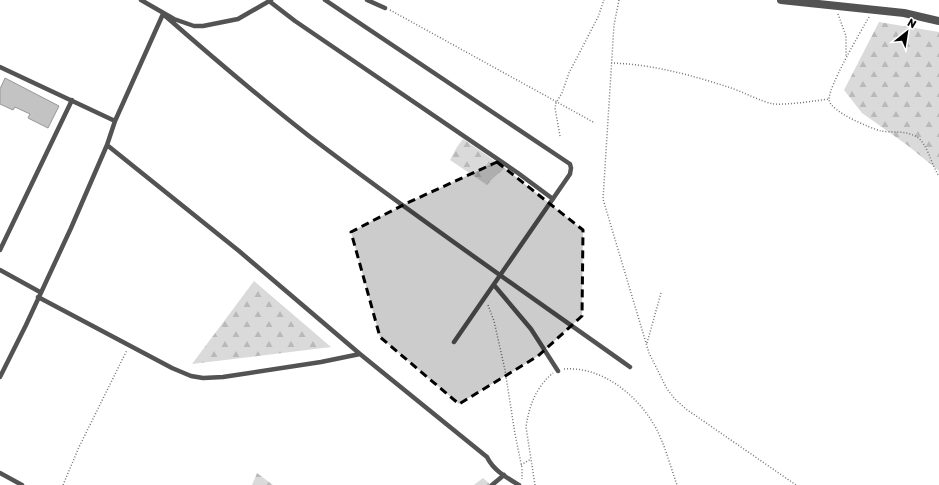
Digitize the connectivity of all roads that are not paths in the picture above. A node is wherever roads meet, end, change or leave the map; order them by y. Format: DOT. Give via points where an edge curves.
graph roads {
  1 [pos="141,0"];
  2 [pos="325,0"];
  3 [pos="367,0"];
  4 [pos="781,0"];
  5 [pos="270,1"];
  6 [pos="385,8"];
  7 [pos="163,14"];
  8 [pos="939,21"];
  9 [pos="0,67"];
  10 [pos="72,100"];
  11 [pos="115,121"];
  12 [pos="108,145"];
  13 [pos="553,198"];
  14 [pos="0,250"];
  15 [pos="0,270"];
  16 [pos="501,275"];
  17 [pos="494,285"];
  18 [pos="39,294"];
  19 [pos="454,342"];
  20 [pos="360,354"];
  21 [pos="630,367"];
  22 [pos="558,371"];
  23 [pos="0,376"];
  24 [pos="0,473"];
  25 [pos="504,475"];
  26 [pos="521,483"];
  27 [pos="22,485"];
  28 [pos="492,485"];
  1 -- 7 [label="lane"];
  2 -- 13 [label="lane" via="570,164 570,174"];
  3 -- 6 [label="lane"];
  4 -- 8 [label="street" via="904,13"];
  5 -- 7 [label="lane" via="238,19 210,25 194,26"];
  5 -- 13 [label="lane" via="333,48"];
  7 -- 11 [label="lane"];
  7 -- 16 [label="lane" via="309,136"];
  9 -- 10 [label="lane"];
  10 -- 11 [label="lane"];
  10 -- 14 [label="lane"];
  11 -- 12 [label="lane"];
  12 -- 18 [label="lane"];
  12 -- 20 [label="lane" via="251,261"];
  13 -- 16 [label="lane"];
  15 -- 18 [label="lane"];
  16 -- 17 [label="lane"];
  16 -- 21 [label="lane"];
  17 -- 19 [label="lane"];
  17 -- 22 [label="lane" via="531,328"];
  18 -- 20 [label="lane" via="183,373 203,378 223,377"];
  18 -- 23 [label="lane"];
  20 -- 25 [label="lane" via="487,457"];
  24 -- 27 [label="lane"];
  25 -- 26 [label="lane"];
  25 -- 28 [label="lane"];
}
